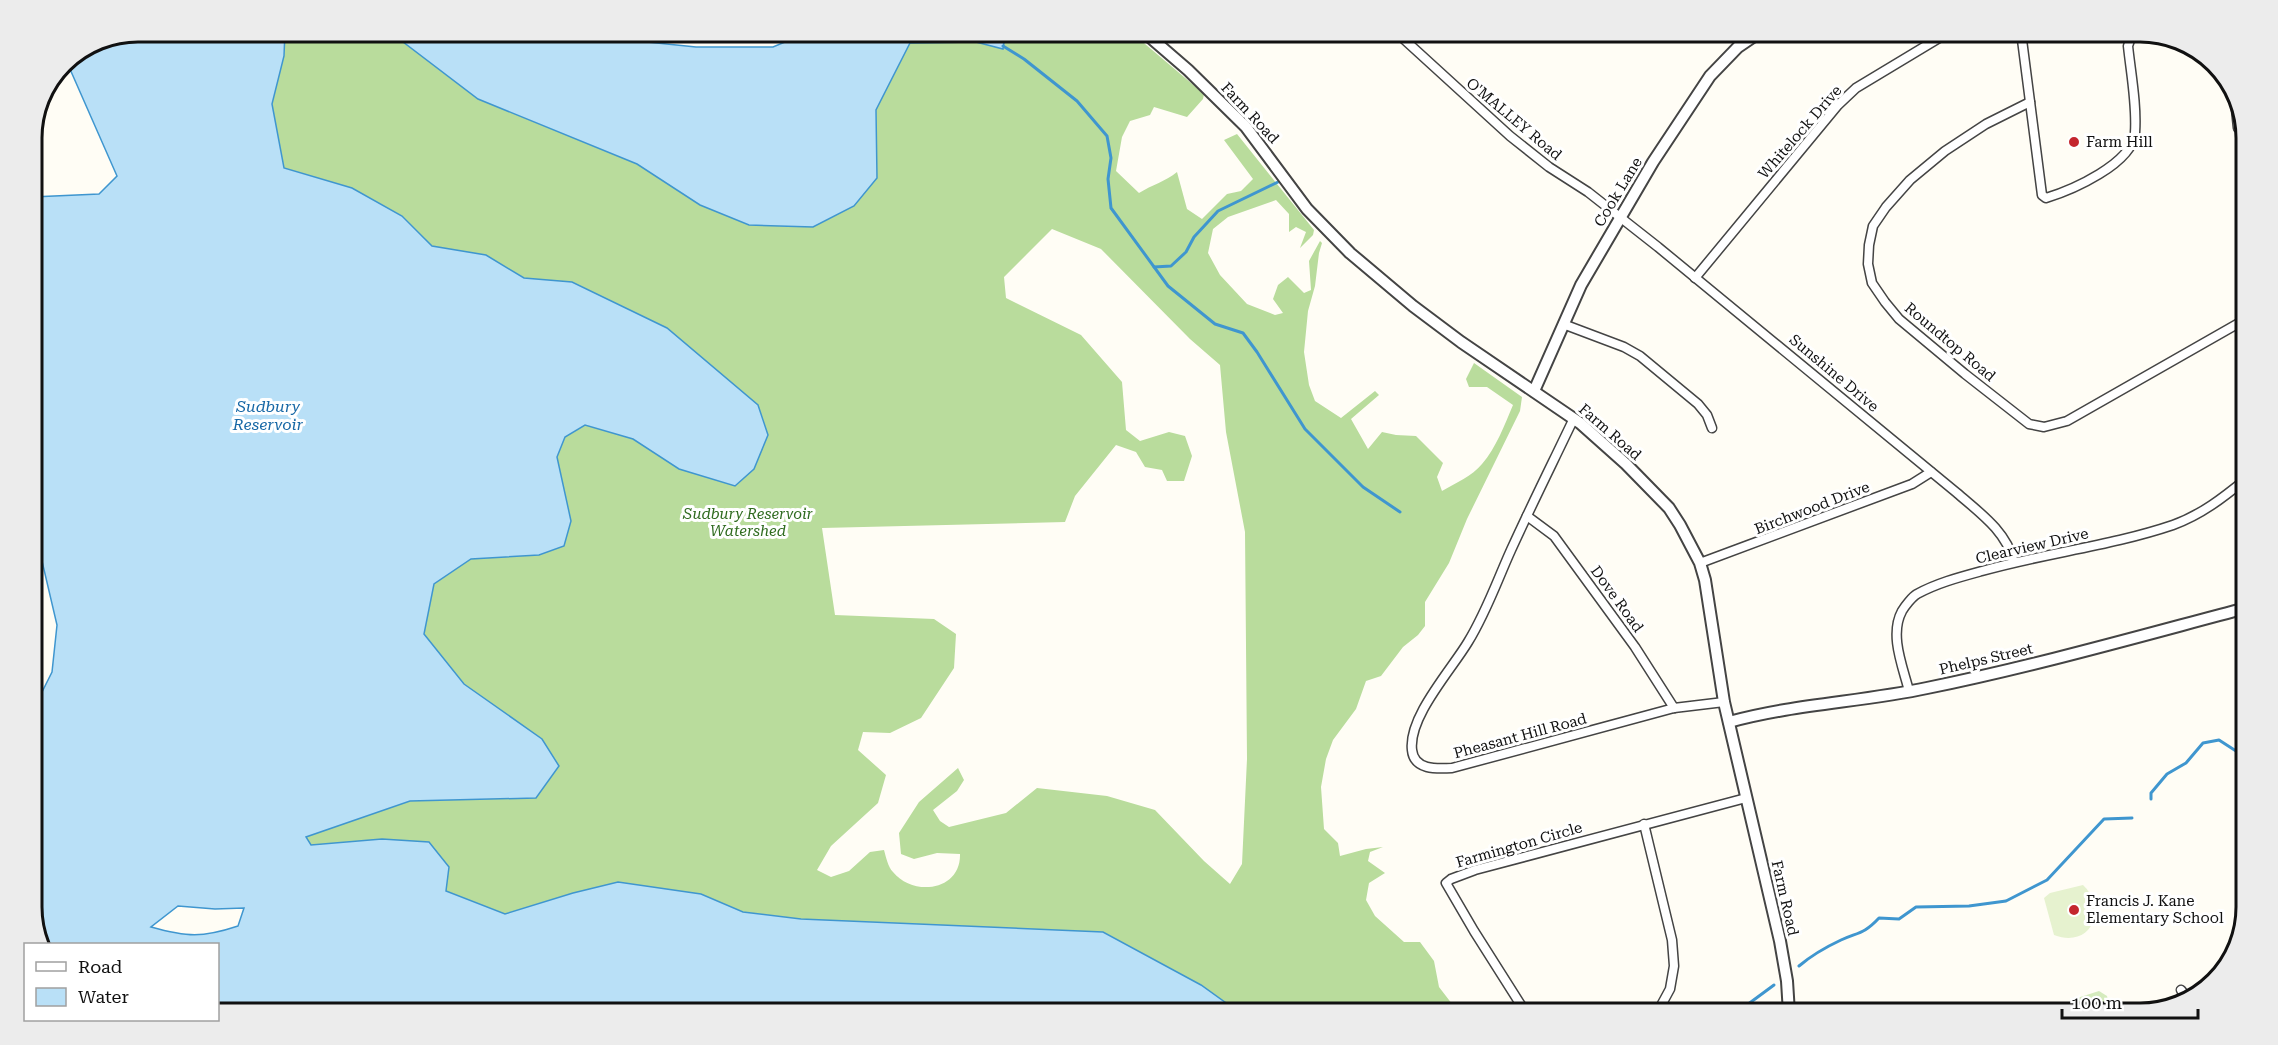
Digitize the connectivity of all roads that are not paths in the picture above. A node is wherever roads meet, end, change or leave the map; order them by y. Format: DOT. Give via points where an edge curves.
graph roads {
  1 [pos="1156,42"];
  2 [pos="1407,42"];
  3 [pos="1745,42"];
  4 [pos="1932,42"];
  5 [pos="2022,42"];
  6 [pos="2129,42"];
  7 [pos="2030,102"];
  8 [pos="1621,218"];
  9 [pos="1695,278"];
  10 [pos="1563,324"];
  11 [pos="2236,325"];
  12 [pos="1534,391"];
  13 [pos="1574,418"];
  14 [pos="1712,428"];
  15 [pos="1931,472"];
  16 [pos="2236,486"];
  17 [pos="1527,516"];
  18 [pos="2014,562"];
  19 [pos="1700,563"];
  20 [pos="2236,611"];
  21 [pos="1909,691"];
  22 [pos="1724,702"];
  23 [pos="1674,708"];
  24 [pos="1729,722"];
  25 [pos="1746,798"];
  26 [pos="1644,824"];
  27 [pos="2181,990"];
  28 [pos="2183,993"];
  29 [pos="1519,1003"];
  30 [pos="1663,1003"];
  31 [pos="1788,1003"];
  1 -- 12 [label="street, Farm Road" via="1246,127 1307,209 1350,253 1413,306"];
  2 -- 8 [label="street, O'MALLEY Road" via="1510,136"];
  3 -- 8 [label="street, Cook Lane" via="1710,76"];
  4 -- 9 [label="street, Whitelock Drive" via="1856,88 1838,105"];
  5 -- 7 [label="street"];
  6 -- 7 [label="street" via="2135,135 2130,149 2113,165 2067,192 2046,198 2042,195"];
  7 -- 11 [label="street, Roundtop Road" via="1945,151 1910,180 1873,226 1868,264 1872,283 1899,319 2029,424 2044,427 2067,421"];
  8 -- 9 [label="street, Sunshine Drive"];
  8 -- 10 [label="street, Cook Lane" via="1590,267"];
  9 -- 15 [label="street, Sunshine Drive"];
  10 -- 12 [label="street, Cook Lane"];
  10 -- 14 [label="street" via="1640,356 1698,404"];
  12 -- 13 [label="street, Farm Road"];
  13 -- 17 [label="street, Pheasant Hill Road"];
  13 -- 19 [label="street, Farm Road" via="1669,508"];
  15 -- 18 [label="street, Sunshine Drive" via="2000,531"];
  15 -- 19 [label="street, Birchwood Drive" via="1912,484"];
  16 -- 18 [label="street, Clearview Drive" via="2197,514 2174,524"];
  17 -- 23 [label="street, Dove Road" via="1554,536"];
  17 -- 23 [label="street, Pheasant Hill Road" via="1468,642 1418,719 1412,752 1420,765 1452,768"];
  18 -- 21 [label="street, Clearview Drive" via="1937,585 1914,596 1902,611 1896,629"];
  19 -- 22 [label="street, Farm Road"];
  20 -- 21 [label="street, Phelps Street" via="2064,656"];
  21 -- 24 [label="street, Phelps Street"];
  22 -- 23 [label="street, Pheasant Hill Road"];
  22 -- 24 [label="street, Farm Road"];
  24 -- 25 [label="street, Farm Road"];
  25 -- 26 [label="street, Farmington Circle"];
  25 -- 31 [label="street, Farm Road" via="1780,941"];
  26 -- 29 [label="street, Farmington Circle" via="1475,870 1446,883"];
  26 -- 30 [label="street" via="1670,931 1674,966"];
  27 -- 28 [label="street"];
}
